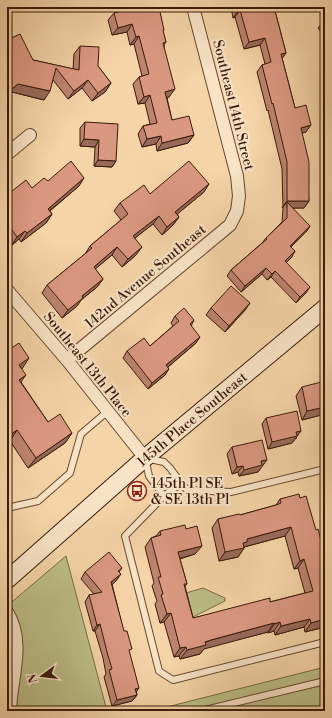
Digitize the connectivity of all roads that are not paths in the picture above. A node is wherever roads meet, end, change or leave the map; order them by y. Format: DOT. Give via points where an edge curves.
graph roads {
  1 [pos="193,7"];
  2 [pos="30,135"];
  3 [pos="7,154"];
  4 [pos="237,211"];
  5 [pos="7,290"];
  6 [pos="325,308"];
  7 [pos="67,360"];
  8 [pos="108,412"];
  9 [pos="145,458"];
  10 [pos="325,469"];
  11 [pos="181,483"];
  12 [pos="164,496"];
  13 [pos="7,508"];
  14 [pos="7,580"];
  15 [pos="7,612"];
  16 [pos="325,642"];
  17 [pos="325,681"];
  18 [pos="10,711"];
  19 [pos="201,711"];
  1 -- 4 [label="street, Southeast 14th Street" via="237,176"];
  2 -- 3 [label="street"];
  4 -- 7 [label="street, 142nd Avenue Southeast" via="230,225"];
  5 -- 7 [label="street, Southeast 13th Place"];
  6 -- 9 [label="street, 145th Place Southeast"];
  7 -- 8 [label="street, Southeast 13th Place"];
  8 -- 9 [label="street, Southeast 13th Place"];
  8 -- 13 [label="lane" via="82,434 70,473 38,501"];
  9 -- 11 [label="lane" via="164,462"];
  9 -- 12 [label="lane" via="150,476"];
  9 -- 14 [label="street, 145th Place Southeast"];
  10 -- 11 [label="lane" via="231,492 187,490"];
  11 -- 12 [label="lane"];
  12 -- 16 [label="lane" via="125,536 159,671 173,680"];
  15 -- 18 [label="street" via="17,640"];
  17 -- 19 [label="lane"];
}
